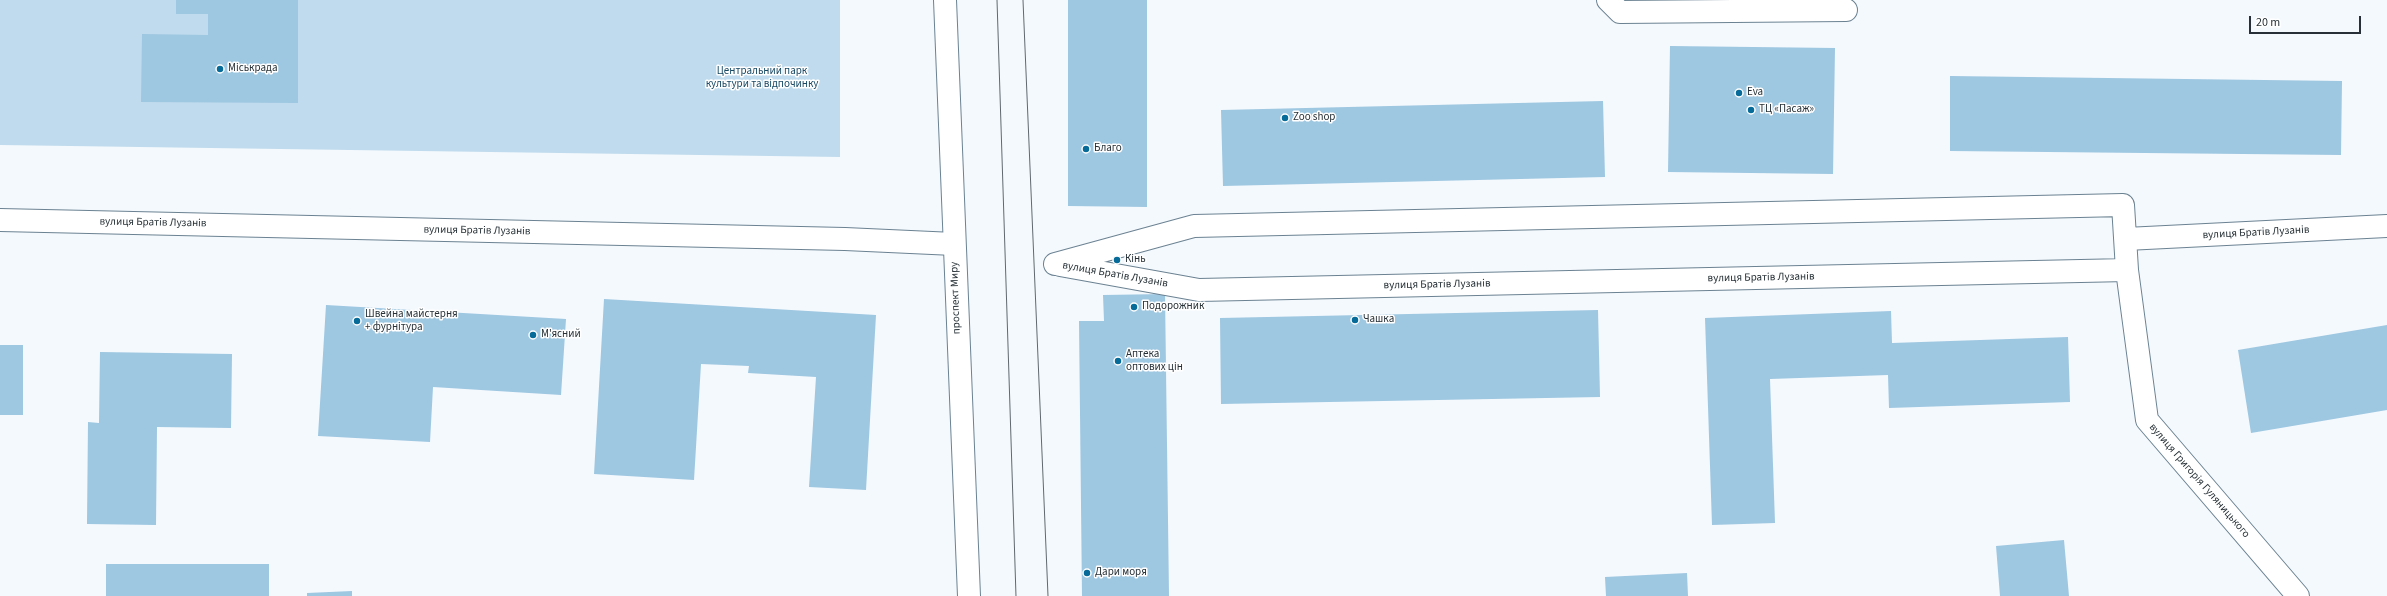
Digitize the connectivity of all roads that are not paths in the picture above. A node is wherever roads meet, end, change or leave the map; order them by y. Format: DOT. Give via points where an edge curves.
graph roads {
  1 [pos="945,0"];
  2 [pos="1608,0"];
  3 [pos="1846,10"];
  4 [pos="2123,205"];
  5 [pos="0,220"];
  6 [pos="2387,226"];
  7 [pos="2126,239"];
  8 [pos="954,244"];
  9 [pos="2127,270"];
  10 [pos="969,596"];
  11 [pos="2298,596"];
  1 -- 8 [label="street, проспект Миру"];
  2 -- 3 [label="street" via="1620,12"];
  4 -- 7 [label="street, вулиця Григорія Гуляницького"];
  4 -- 9 [label="street, вулиця Братів Лузанів" via="1194,226 1055,264 1199,290"];
  5 -- 8 [label="street, вулиця Братів Лузанів" via="845,239"];
  6 -- 7 [label="street, вулиця Братів Лузанів"];
  7 -- 9 [label="street, вулиця Григорія Гуляницького"];
  8 -- 10 [label="street, проспект Миру"];
  9 -- 11 [label="street, вулиця Григорія Гуляницького" via="2147,420"];
}
